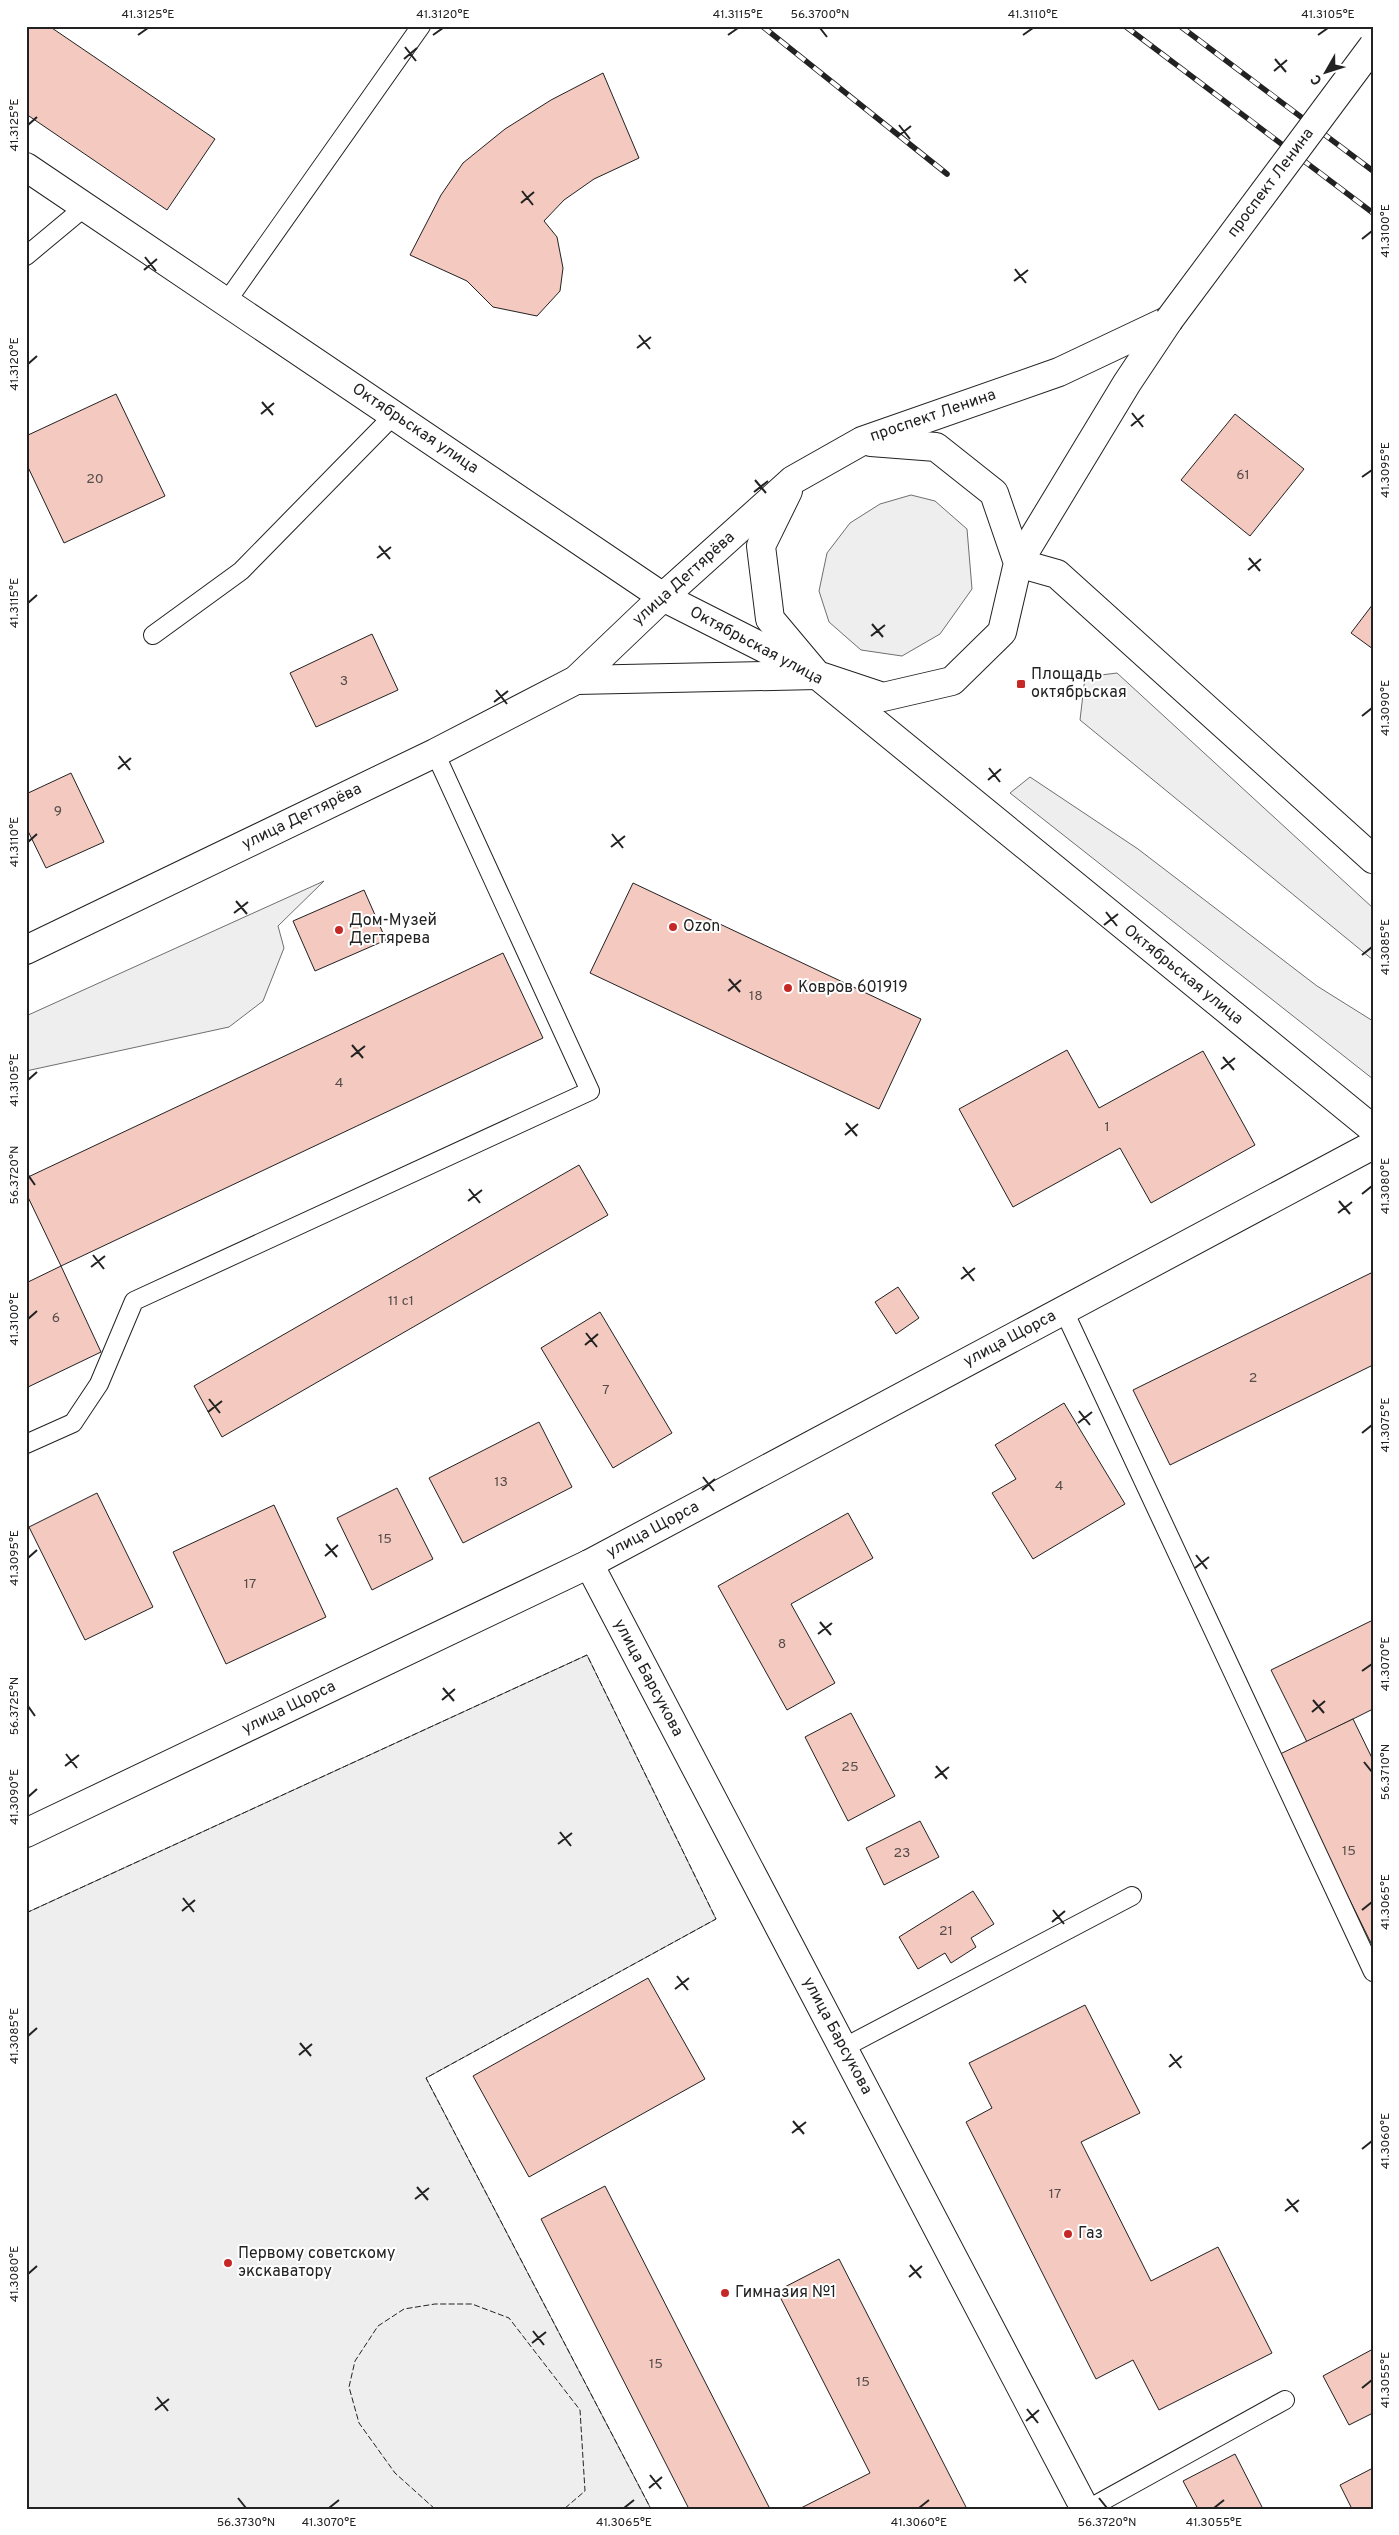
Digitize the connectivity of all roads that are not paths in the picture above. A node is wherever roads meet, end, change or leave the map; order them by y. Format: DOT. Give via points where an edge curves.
graph roads {
  1 [pos="421,26"];
  2 [pos="1373,46"];
  3 [pos="26,167"];
  4 [pos="86,206"];
  5 [pos="26,256"];
  6 [pos="227,302"];
  7 [pos="1169,320"];
  8 [pos="394,414"];
  9 [pos="862,441"];
  10 [pos="793,480"];
  11 [pos="1018,563"];
  12 [pos="662,597"];
  13 [pos="154,635"];
  14 [pos="817,675"];
  15 [pos="576,680"];
  16 [pos="435,753"];
  17 [pos="1373,859"];
  18 [pos="26,950"];
  19 [pos="1373,1129"];
  20 [pos="1373,1145"];
  21 [pos="1064,1311"];
  22 [pos="26,1444"];
  23 [pos="589,1564"];
  24 [pos="26,1834"];
  25 [pos="1132,1896"];
  26 [pos="1373,1972"];
  27 [pos="843,2048"];
  28 [pos="1285,2400"];
  29 [pos="1087,2509"];
  1 -- 6 [label="lane"];
  2 -- 7 [label="street, проспект Ленина, bridge"];
  3 -- 4 [label="street, Октябрьская улица"];
  4 -- 5 [label="lane"];
  4 -- 6 [label="street, Октябрьская улица"];
  6 -- 8 [label="street, Октябрьская улица"];
  7 -- 9 [label="street, проспект Ленина" via="1059,372"];
  7 -- 11 [label="street, проспект Ленина"];
  8 -- 12 [label="street, Октябрьская улица"];
  8 -- 13 [label="lane" via="241,571"];
  9 -- 10 [label="street, проспект Ленина"];
  9 -- 11 [label="street" via="936,447 994,493"];
  10 -- 12 [label="street, улица Дегтярёва"];
  10 -- 14 [label="street" via="761,546 770,619"];
  11 -- 14 [label="street" via="1002,632 952,681 883,697"];
  11 -- 17 [label="street" via="1057,574"];
  12 -- 14 [label="street, Октябрьская улица"];
  12 -- 15 [label="street, улица Дегтярёва"];
  14 -- 15 [label="street, улица Дегтярёва"];
  14 -- 19 [label="street, Октябрьская улица"];
  15 -- 16 [label="street, улица Дегтярёва"];
  16 -- 18 [label="street, улица Дегтярёва"];
  16 -- 22 [label="lane" via="590,1091 134,1300 99,1384 73,1422"];
  20 -- 21 [label="street, улица Щорса"];
  21 -- 23 [label="street, улица Щорса"];
  21 -- 26 [label="lane"];
  23 -- 24 [label="street, улица Щорса"];
  23 -- 27 [label="street, улица Барсукова"];
  25 -- 27 [label="lane"];
  27 -- 29 [label="street, улица Барсукова"];
  28 -- 29 [label="lane"];
}
